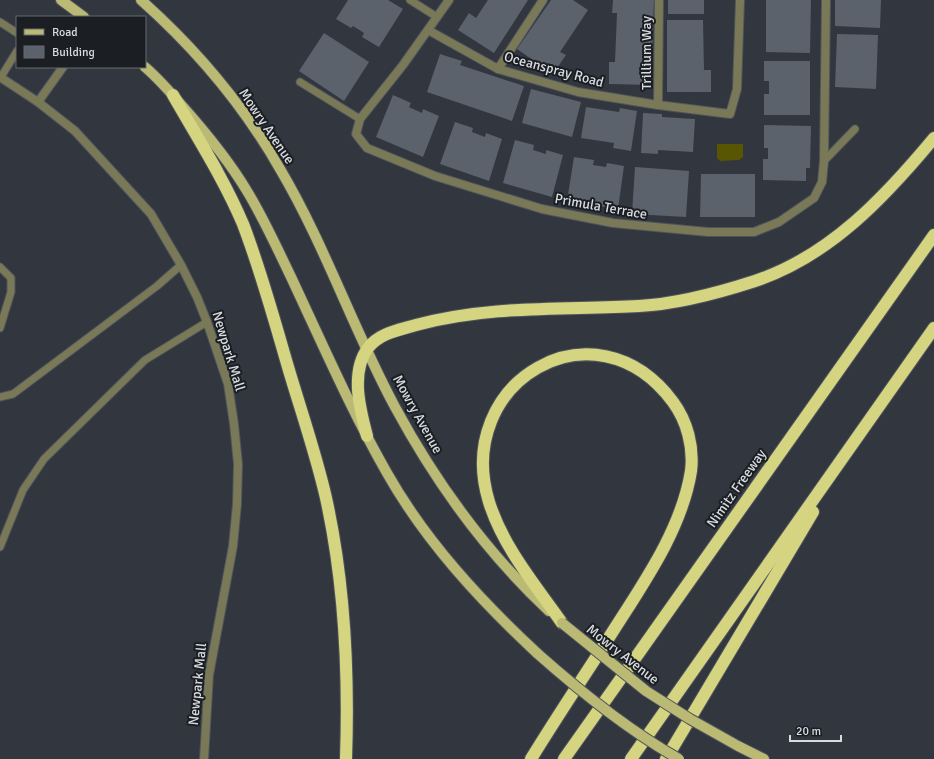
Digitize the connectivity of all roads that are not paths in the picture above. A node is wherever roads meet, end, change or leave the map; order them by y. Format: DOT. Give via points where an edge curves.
graph roads {
  1 [pos="61,0"];
  2 [pos="141,0"];
  3 [pos="410,0"];
  4 [pos="449,0"];
  5 [pos="543,0"];
  6 [pos="659,0"];
  7 [pos="740,0"];
  8 [pos="826,0"];
  9 [pos="83,16"];
  10 [pos="437,17"];
  11 [pos="0,22"];
  12 [pos="428,30"];
  13 [pos="16,33"];
  14 [pos="16,53"];
  15 [pos="146,67"];
  16 [pos="61,68"];
  17 [pos="498,69"];
  18 [pos="1,77"];
  19 [pos="300,82"];
  20 [pos="173,95"];
  21 [pos="38,102"];
  22 [pos="658,105"];
  23 [pos="360,119"];
  24 [pos="855,128"];
  25 [pos="934,138"];
  26 [pos="824,161"];
  27 [pos="934,235"];
  28 [pos="181,265"];
  29 [pos="0,267"];
  30 [pos="207,322"];
  31 [pos="0,328"];
  32 [pos="934,328"];
  33 [pos="368,349"];
  34 [pos="0,397"];
  35 [pos="860,432"];
  36 [pos="367,436"];
  37 [pos="0,547"];
  38 [pos="562,623"];
  39 [pos="204,759"];
  40 [pos="346,759"];
  41 [pos="531,759"];
  42 [pos="564,759"];
  43 [pos="631,759"];
  44 [pos="666,759"];
  45 [pos="679,759"];
  46 [pos="764,759"];
  1 -- 9 [label="main road"];
  2 -- 33 [label="main road, Mowry Avenue" via="178,35 258,133 301,207"];
  3 -- 10 [label="lane"];
  4 -- 10 [label="street"];
  5 -- 17 [label="street"];
  6 -- 22 [label="street, Trillium Way"];
  7 -- 22 [label="street, Oceanspray Road" via="737,89 730,114"];
  8 -- 26 [label="street, Primula Terrace"];
  10 -- 12 [label="street"];
  11 -- 13 [label="lane"];
  12 -- 17 [label="street, Oceanspray Road"];
  12 -- 23 [label="street"];
  14 -- 18 [label="lane"];
  15 -- 20 [label="main road"];
  16 -- 21 [label="street"];
  17 -- 22 [label="street, Oceanspray Road" via="578,92"];
  18 -- 21 [label="street, Newpark Mall"];
  19 -- 23 [label="lane"];
  20 -- 36 [label="main road" via="220,152 247,191"];
  20 -- 40 [label="highway" via="226,189 242,224 270,307 326,498 344,620"];
  21 -- 28 [label="street, Newpark Mall" via="75,131 136,196 151,214"];
  23 -- 26 [label="street, Primula Terrace" via="356,134 367,148 436,176 542,209 614,223 666,229 754,232 779,222 814,198 822,182"];
  24 -- 26 [label="lane"];
  25 -- 33 [label="highway" via="895,183 852,225 804,259 757,281 715,294 639,306 511,309 449,316 384,335"];
  27 -- 42 [label="highway, Nimitz Freeway"];
  28 -- 30 [label="street, Newpark Mall"];
  28 -- 34 [label="lane" via="157,286 13,394"];
  29 -- 31 [label="lane" via="11,278 11,292"];
  30 -- 37 [label="lane" via="145,360 44,459 23,490"];
  30 -- 39 [label="street, Newpark Mall" via="228,384 238,464 238,504 233,546 209,675"];
  32 -- 35 [label="highway"];
  33 -- 36 [label="highway" via="361,362 358,380 361,414"];
  33 -- 38 [label="main road, Mowry Avenue" via="395,406 446,489 500,560"];
  35 -- 43 [label="highway"];
  35 -- 44 [label="highway"];
  36 -- 45 [label="main road, bridge" via="388,474 470,586 538,654 581,691 625,725"];
  38 -- 41 [label="highway" via="510,548 489,503 482,459 485,437 493,414 505,394 538,368 574,355 613,357 648,375 677,407 691,447 688,488 669,535 635,596"];
  38 -- 46 [label="main road, Mowry Avenue, bridge" via="646,691 690,719"];
}
